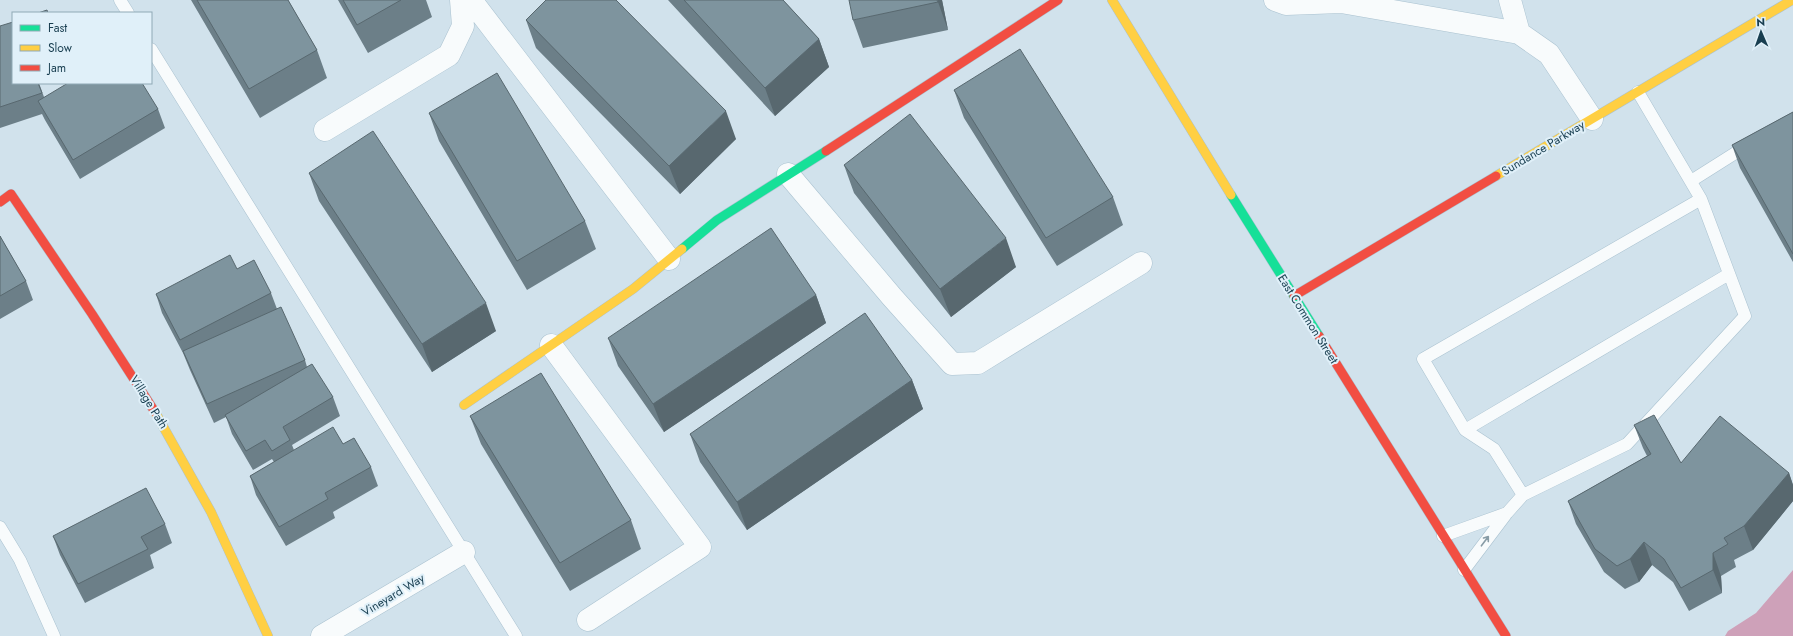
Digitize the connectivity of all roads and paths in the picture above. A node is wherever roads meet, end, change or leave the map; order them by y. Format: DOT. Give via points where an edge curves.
graph roads {
  1 [pos="120,0"];
  2 [pos="461,0"];
  3 [pos="471,0"];
  4 [pos="1058,0"];
  5 [pos="1112,0"];
  6 [pos="1275,0"];
  7 [pos="1510,0"];
  8 [pos="1792,0"];
  9 [pos="1361,3"];
  10 [pos="127,12"];
  11 [pos="1519,33"];
  12 [pos="152,51"];
  13 [pos="1638,92"];
  14 [pos="1592,119"];
  15 [pos="325,130"];
  16 [pos="1761,137"];
  17 [pos="788,174"];
  18 [pos="1691,181"];
  19 [pos="1701,199"];
  20 [pos="0,202"];
  21 [pos="668,259"];
  22 [pos="1141,263"];
  23 [pos="1729,274"];
  24 [pos="1294,296"];
  25 [pos="551,345"];
  26 [pos="464,405"];
  27 [pos="1465,430"];
  28 [pos="1523,495"];
  29 [pos="1507,513"];
  30 [pos="0,527"];
  31 [pos="1443,536"];
  32 [pos="464,552"];
  33 [pos="1464,570"];
  34 [pos="588,620"];
  35 [pos="54,636"];
  36 [pos="268,636"];
  37 [pos="322,636"];
  38 [pos="516,636"];
  39 [pos="1506,636"];
  1 -- 10 [label="lane"];
  2 -- 15 [label="street" via="463,26 449,55"];
  3 -- 21 [label="street"];
  4 -- 17 [label="street"];
  5 -- 24 [label="street, East Common Street"];
  6 -- 9 [label="street" via="1286,4"];
  7 -- 11 [label="street"];
  8 -- 13 [label="street, Sundance Parkway"];
  9 -- 11 [label="street"];
  11 -- 14 [label="street" via="1549,54"];
  12 -- 32 [label="lane"];
  13 -- 14 [label="street, Sundance Parkway"];
  13 -- 18 [label="lane"];
  14 -- 24 [label="street, Sundance Parkway"];
  16 -- 18 [label="lane"];
  17 -- 21 [label="street" via="717,220"];
  17 -- 22 [label="street" via="952,364 978,363"];
  18 -- 19 [label="lane"];
  19 -- 23 [label="lane"];
  19 -- 27 [label="lane" via="1423,359"];
  20 -- 36 [label="street, Village Path" via="11,194 158,416 211,512"];
  21 -- 25 [label="street" via="633,289"];
  23 -- 27 [label="lane"];
  23 -- 28 [label="lane" via="1745,316 1627,444"];
  24 -- 31 [label="street, East Common Street"];
  25 -- 26 [label="street"];
  25 -- 34 [label="street" via="700,547"];
  27 -- 28 [label="lane" via="1494,449"];
  28 -- 29 [label="lane"];
  29 -- 31 [label="lane"];
  33 -- 29 [label="lane, one-way"];
  30 -- 35 [label="lane" via="20,560"];
  31 -- 33 [label="street, East Common Street"];
  32 -- 37 [label="street, Vineyard Way"];
  32 -- 38 [label="lane"];
  33 -- 39 [label="street, East Common Street"];
}
